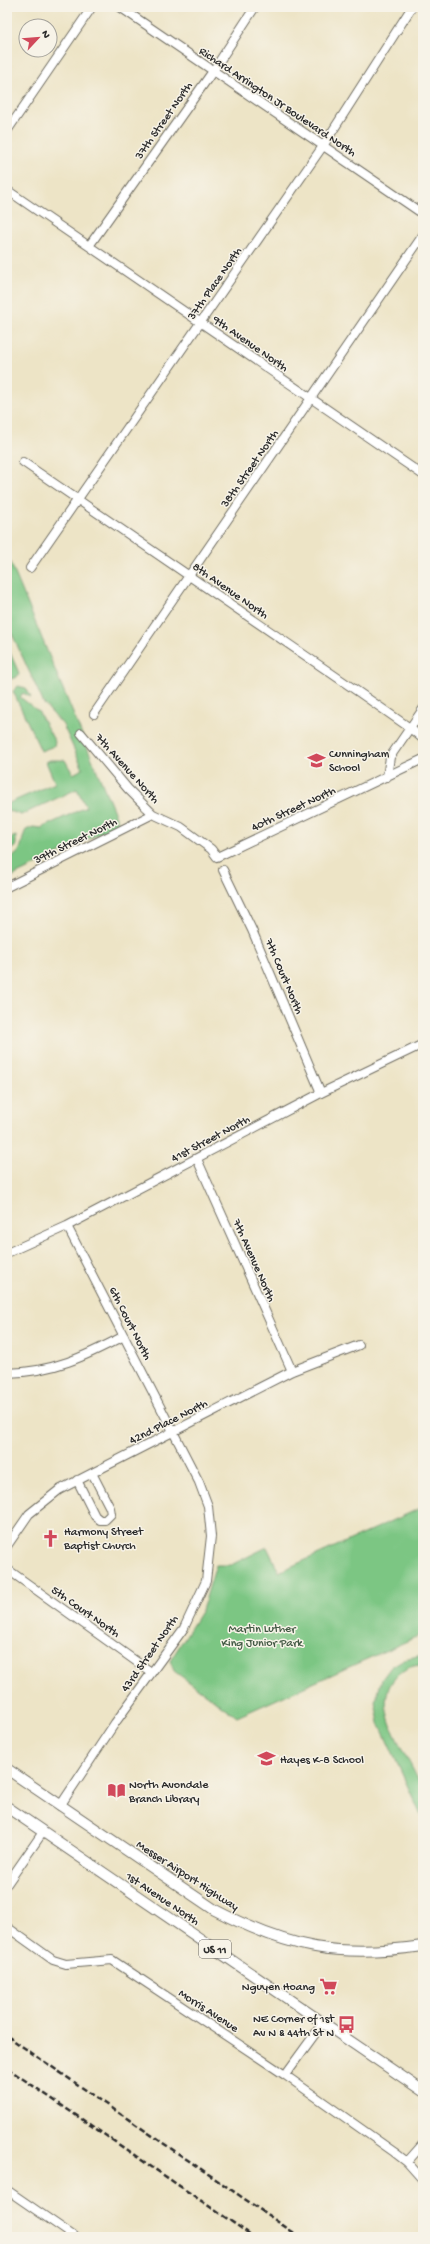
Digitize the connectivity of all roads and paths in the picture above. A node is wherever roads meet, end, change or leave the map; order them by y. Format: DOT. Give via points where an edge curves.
graph roads {
  1 [pos="92,7"];
  2 [pos="120,7"];
  3 [pos="255,7"];
  4 [pos="412,7"];
  5 [pos="213,71"];
  6 [pos="7,131"];
  7 [pos="323,146"];
  8 [pos="7,190"];
  9 [pos="423,214"];
  10 [pos="423,234"];
  11 [pos="90,246"];
  12 [pos="200,323"];
  13 [pos="311,399"];
  14 [pos="23,462"];
  15 [pos="423,475"];
  16 [pos="78,500"];
  17 [pos="30,568"];
  18 [pos="190,576"];
  19 [pos="423,709"];
  20 [pos="94,714"];
  21 [pos="410,728"];
  22 [pos="80,733"];
  23 [pos="423,739"];
  24 [pos="423,759"];
  25 [pos="387,777"];
  26 [pos="153,814"];
  27 [pos="217,857"];
  28 [pos="223,870"];
  29 [pos="7,887"];
  30 [pos="423,1044"];
  31 [pos="321,1093"];
  32 [pos="197,1159"];
  33 [pos="67,1226"];
  34 [pos="7,1253"];
  35 [pos="124,1336"];
  36 [pos="359,1345"];
  37 [pos="292,1371"];
  38 [pos="7,1373"];
  39 [pos="175,1432"];
  40 [pos="92,1473"];
  41 [pos="77,1480"];
  42 [pos="7,1546"];
  43 [pos="7,1569"];
  44 [pos="151,1672"];
  45 [pos="7,1769"];
  46 [pos="60,1806"];
  47 [pos="7,1807"];
  48 [pos="43,1832"];
  49 [pos="7,1884"];
  50 [pos="7,1928"];
  51 [pos="423,1946"];
  52 [pos="323,2024"];
  53 [pos="285,2075"];
  54 [pos="423,2091"];
  55 [pos="423,2144"];
  56 [pos="407,2162"];
  57 [pos="423,2180"];
  58 [pos="7,2190"];
  59 [pos="75,2237"];
  1 -- 6 [label="street"];
  2 -- 5 [label="street, Richard Arrington Jr Boulevard North"];
  3 -- 5 [label="street, 37th Street North"];
  4 -- 7 [label="street, 37th Place North"];
  5 -- 7 [label="street, Richard Arrington Jr Boulevard North"];
  5 -- 11 [label="street, 37th Street North"];
  7 -- 9 [label="street, Richard Arrington Jr Boulevard North"];
  7 -- 12 [label="street, 37th Place North"];
  8 -- 11 [label="street, 9th Avenue North"];
  10 -- 13 [label="street, 38th Street North"];
  11 -- 12 [label="street, 9th Avenue North"];
  12 -- 13 [label="street, 9th Avenue North"];
  12 -- 16 [label="street, 37th Place North"];
  13 -- 15 [label="street, 9th Avenue North"];
  13 -- 18 [label="street, 38th Street North"];
  14 -- 16 [label="street, 8th Avenue North"];
  16 -- 17 [label="street, 37th Place North"];
  16 -- 18 [label="street, 8th Avenue North"];
  18 -- 20 [label="street, 38th Street North"];
  18 -- 21 [label="street, 8th Avenue North"];
  19 -- 21 [label="street"];
  21 -- 23 [label="street, 8th Avenue North"];
  21 -- 25 [label="street" via="390,757"];
  22 -- 26 [label="street, 7th Avenue North"];
  24 -- 25 [label="street, 40th Street North"];
  25 -- 27 [label="street, 40th Street North"];
  26 -- 27 [label="street, 7th Avenue North" via="181,827 211,849"];
  26 -- 29 [label="street, 39th Street North"];
  28 -- 31 [label="street, 7th Court North" via="252,930"];
  30 -- 31 [label="street, 41st Street North"];
  31 -- 32 [label="street, 41st Street North"];
  32 -- 33 [label="street, 41st Street North"];
  32 -- 37 [label="street, 7th Avenue North"];
  33 -- 34 [label="street, 41st Street North"];
  33 -- 35 [label="street, 6th Court North"];
  35 -- 38 [label="street" via="58,1367 25,1373"];
  35 -- 39 [label="street, 6th Court North"];
  36 -- 37 [label="street, 42nd Place North"];
  37 -- 39 [label="street, 42nd Place North"];
  39 -- 40 [label="street, 42nd Place North"];
  39 -- 44 [label="street, 43rd Street North" via="208,1506 211,1536 206,1581 184,1628"];
  40 -- 41 [label="street, 42nd Place North"];
  40 -- 41 [label="street" via="110,1508 111,1514 105,1520 95,1516"];
  41 -- 42 [label="street, 42nd Place North" via="50,1496 29,1514"];
  43 -- 44 [label="street, 5th Court North"];
  44 -- 46 [label="street, 43rd Street North"];
  45 -- 46 [label="main road, Messer Airport Highway"];
  46 -- 51 [label="main road, Messer Airport Highway" via="214,1910 249,1928 293,1943 329,1950 355,1952"];
  47 -- 48 [label="main road, 1st Avenue North / US 11"];
  48 -- 49 [label="street"];
  48 -- 52 [label="main road, 1st Avenue North / US 11"];
  50 -- 53 [label="street, Morris Avenue" via="53,1960 66,1964 112,1960"];
  52 -- 53 [label="street"];
  52 -- 54 [label="main road, 1st Avenue North / US 11"];
  53 -- 56 [label="street, Morris Avenue"];
  55 -- 56 [label="street"];
  56 -- 57 [label="street, Morris Avenue"];
  58 -- 59 [label="street"];
}
